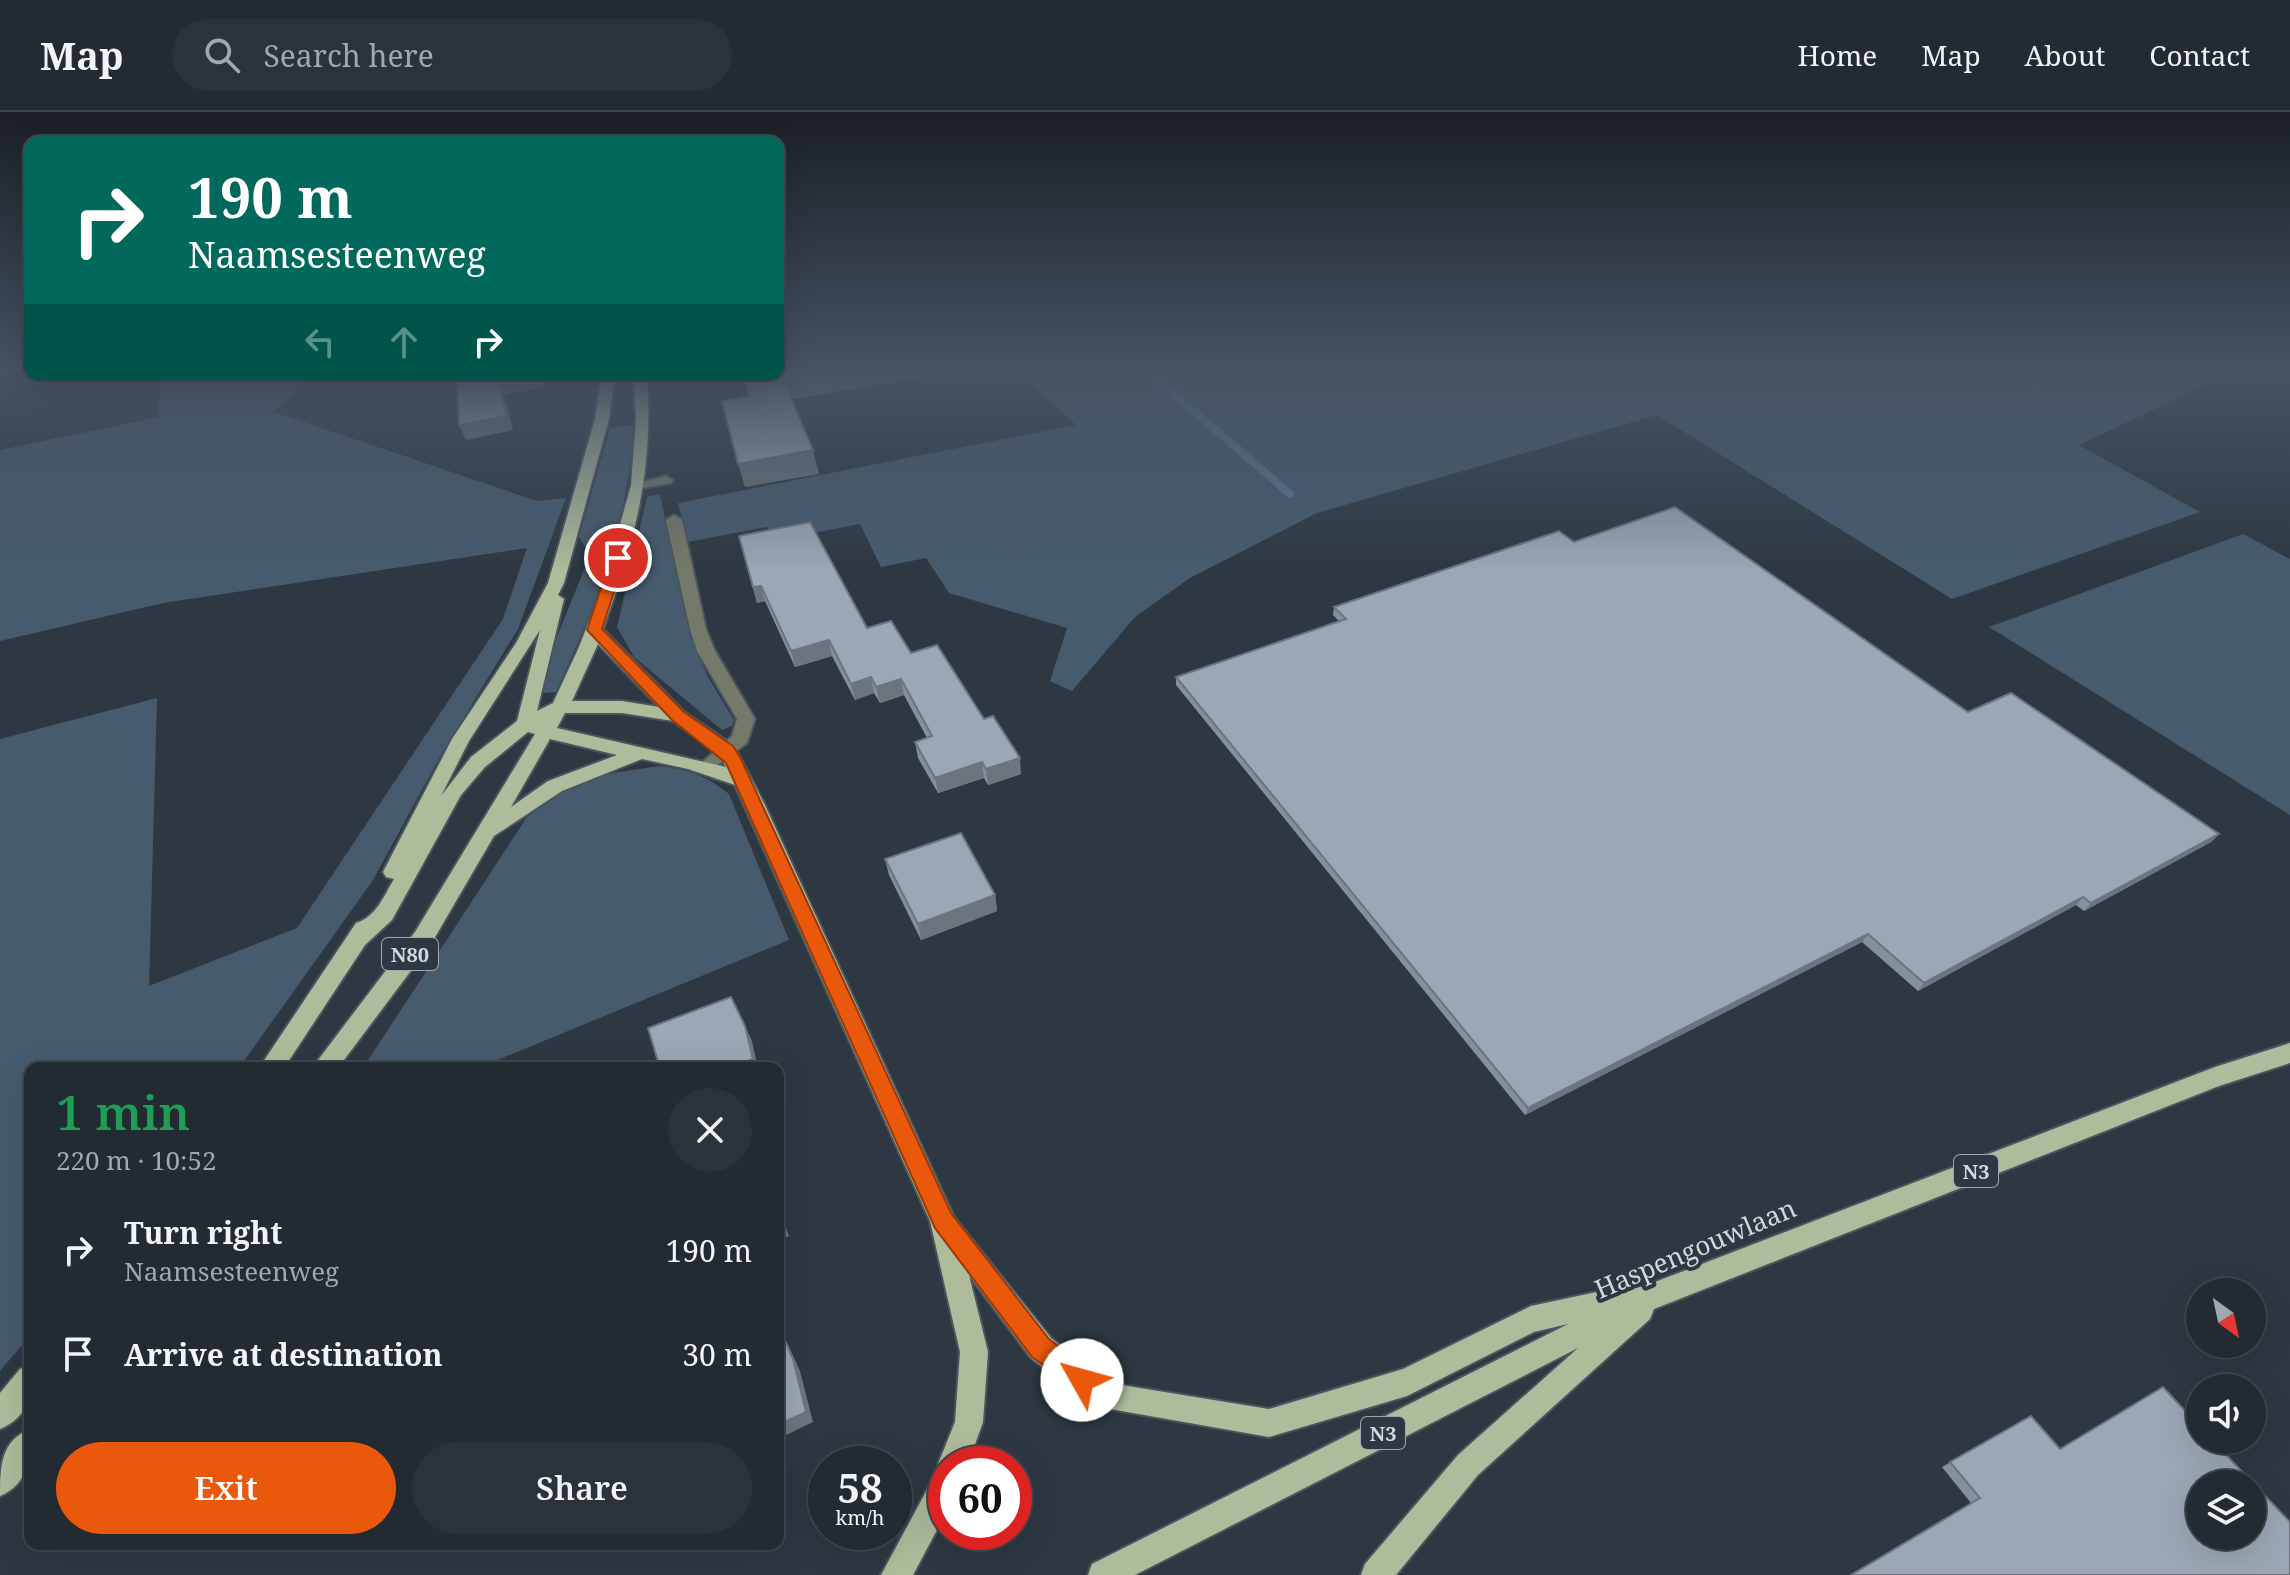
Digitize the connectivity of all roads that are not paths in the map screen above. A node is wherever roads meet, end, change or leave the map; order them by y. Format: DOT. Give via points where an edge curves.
graph roads {
  1 [pos="597,435"];
  2 [pos="642,435"];
  3 [pos="666,480"];
  4 [pos="638,485"];
  5 [pos="674,520"];
  6 [pos="556,583"];
  7 [pos="594,630"];
  8 [pos="560,707"];
  9 [pos="678,716"];
  10 [pos="525,724"];
  11 [pos="544,732"];
  12 [pos="727,751"];
  13 [pos="638,754"];
  14 [pos="707,766"];
  15 [pos="741,780"];
  16 [pos="487,834"];
  17 [pos="360,938"];
  18 [pos="2290,1053"];
  19 [pos="275,1062"];
  20 [pos="329,1062"];
  21 [pos="943,1221"];
  22 [pos="1662,1291"];
  23 [pos="24,1386"];
  24 [pos="0,1415"];
  25 [pos="960,1446"];
  26 [pos="24,1451"];
  27 [pos="0,1481"];
  28 [pos="928,1516"];
  29 [pos="896,1575"];
  30 [pos="1103,1575"];
  31 [pos="1376,1575"];
  1 -- 6 [label="main road, N80"];
  2 -- 4 [label="main road, N80"];
  3 -- 4 [label="street"];
  4 -- 7 [label="main road, N80"];
  5 -- 12 [label="street" via="706,651 746,719 740,739"];
  6 -- 10 [label="main road" via="556,605"];
  6 -- 17 [label="main road, N80" via="524,644 461,739"];
  7 -- 8 [label="main road, N80"];
  7 -- 9 [label="main road"];
  8 -- 9 [label="main road" via="622,707"];
  8 -- 10 [label="main road"];
  8 -- 11 [label="main road, N80"];
  9 -- 12 [label="main road"];
  10 -- 11 [label="main road"];
  10 -- 17 [label="main road" via="478,762 454,791 385,914"];
  11 -- 13 [label="main road"];
  11 -- 16 [label="main road, N80"];
  12 -- 14 [label="street"];
  12 -- 15 [label="main road"];
  13 -- 14 [label="main road"];
  13 -- 16 [label="main road" via="555,786"];
  14 -- 15 [label="main road"];
  15 -- 21 [label="main road"];
  16 -- 20 [label="main road, N80" via="423,938"];
  17 -- 19 [label="main road, N80"];
  18 -- 22 [label="main road, Haspengouwlaan / N3" via="2215,1077"];
  21 -- 22 [label="main road" via="1041,1348 1103,1396 1269,1423 1407,1382 1531,1319"];
  21 -- 25 [label="main road" via="974,1352 969,1422"];
  22 -- 30 [label="main road, Haspengouwlaan / N3"];
  22 -- 31 [label="main road" via="1468,1465"];
  23 -- 24 [label="main road"];
  26 -- 27 [label="main road"];
  28 -- 29 [label="main road"];
}
